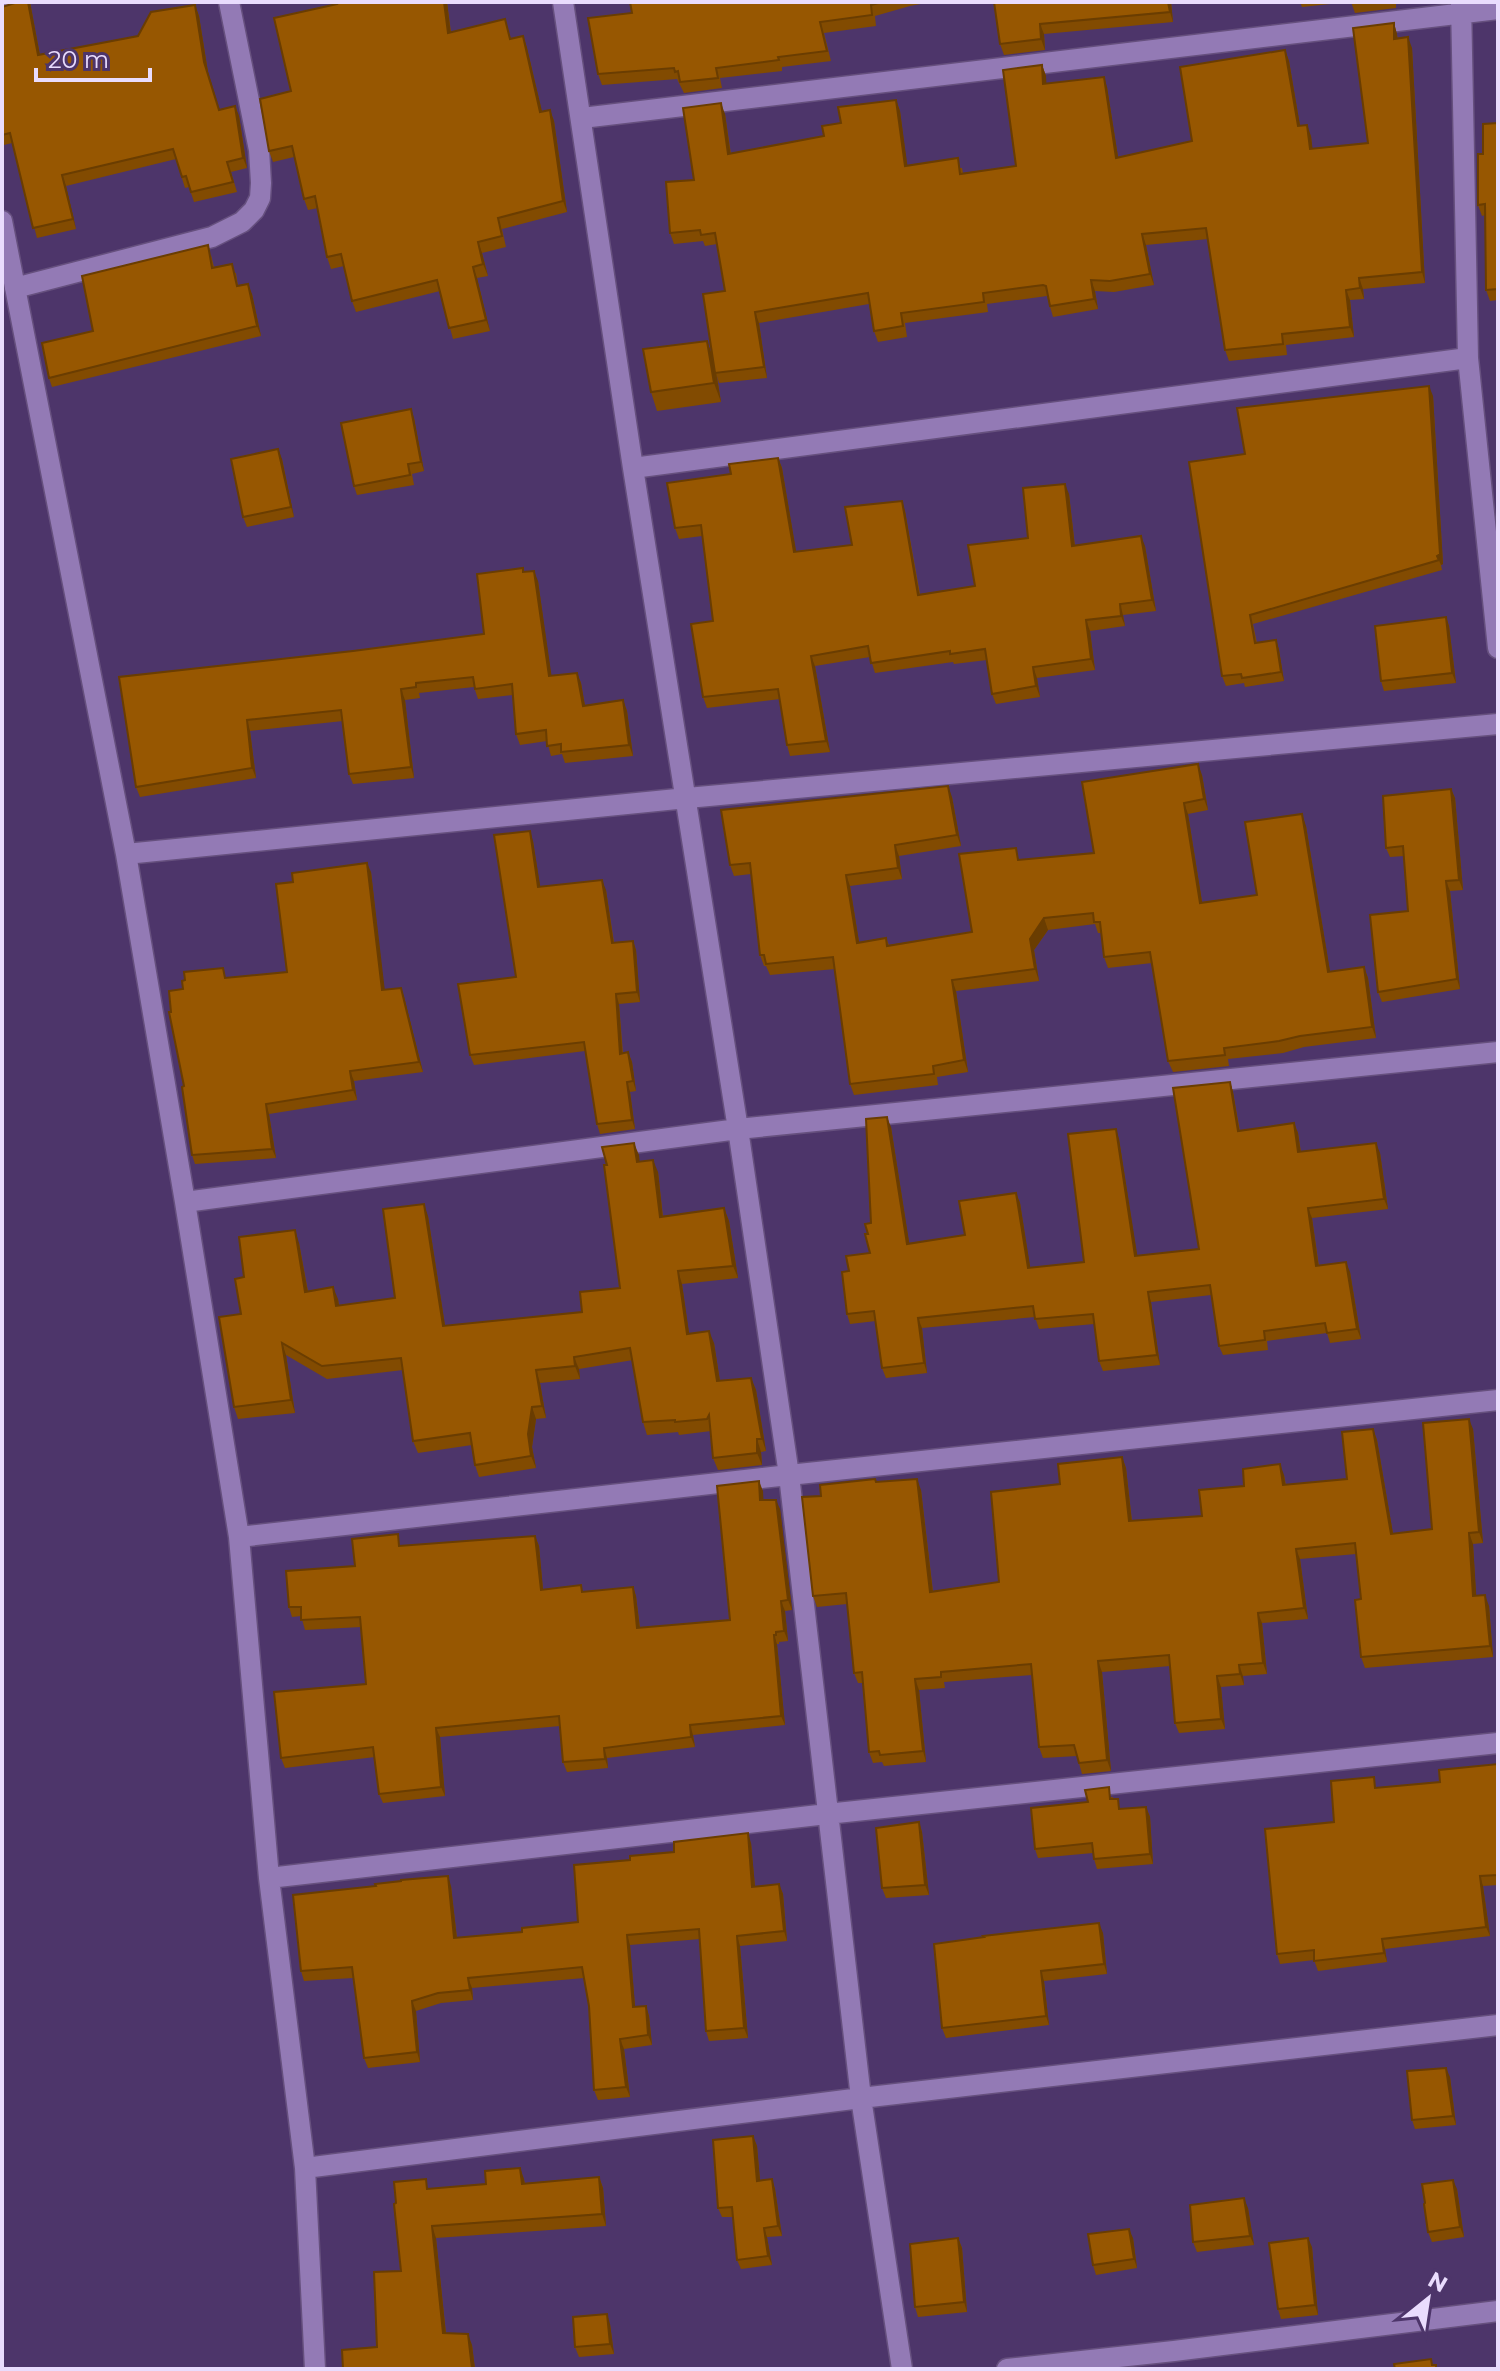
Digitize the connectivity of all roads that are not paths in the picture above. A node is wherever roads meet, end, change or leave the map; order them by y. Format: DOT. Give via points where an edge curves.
graph roads {
  1 [pos="14,2"];
  2 [pos="229,2"];
  3 [pos="563,2"];
  4 [pos="2,5"];
  5 [pos="1461,7"];
  6 [pos="1498,9"];
  7 [pos="582,118"];
  8 [pos="2,221"];
  9 [pos="15,288"];
  10 [pos="1468,358"];
  11 [pos="633,468"];
  12 [pos="1498,648"];
  13 [pos="1498,724"];
  14 [pos="687,798"];
  15 [pos="126,854"];
  16 [pos="1498,1052"];
  17 [pos="738,1129"];
  18 [pos="185,1202"];
  19 [pos="1498,1400"];
  20 [pos="789,1475"];
  21 [pos="239,1537"];
  22 [pos="1498,1743"];
  23 [pos="827,1814"];
  24 [pos="269,1878"];
  25 [pos="1498,2025"];
  26 [pos="861,2098"];
  27 [pos="305,2168"];
  28 [pos="1498,2311"];
  29 [pos="315,2369"];
  30 [pos="902,2369"];
  31 [pos="1007,2369"];
  1 -- 4 [label="street"];
  2 -- 9 [label="street" via="259,150 260,198 254,210 212,237"];
  3 -- 7 [label="street"];
  5 -- 6 [label="street"];
  5 -- 7 [label="street"];
  5 -- 10 [label="street"];
  7 -- 11 [label="street"];
  8 -- 9 [label="street"];
  9 -- 15 [label="street"];
  10 -- 11 [label="street"];
  10 -- 12 [label="street"];
  11 -- 14 [label="street"];
  13 -- 14 [label="street"];
  14 -- 15 [label="street"];
  14 -- 17 [label="street"];
  15 -- 18 [label="street"];
  16 -- 17 [label="street"];
  17 -- 18 [label="street"];
  17 -- 20 [label="street"];
  18 -- 21 [label="street"];
  19 -- 20 [label="street"];
  20 -- 21 [label="street"];
  20 -- 23 [label="street"];
  21 -- 24 [label="street"];
  22 -- 23 [label="street"];
  23 -- 24 [label="street"];
  23 -- 26 [label="street"];
  24 -- 27 [label="street"];
  25 -- 26 [label="street"];
  26 -- 27 [label="street"];
  26 -- 30 [label="street"];
  27 -- 29 [label="street"];
  28 -- 31 [label="street"];
}
